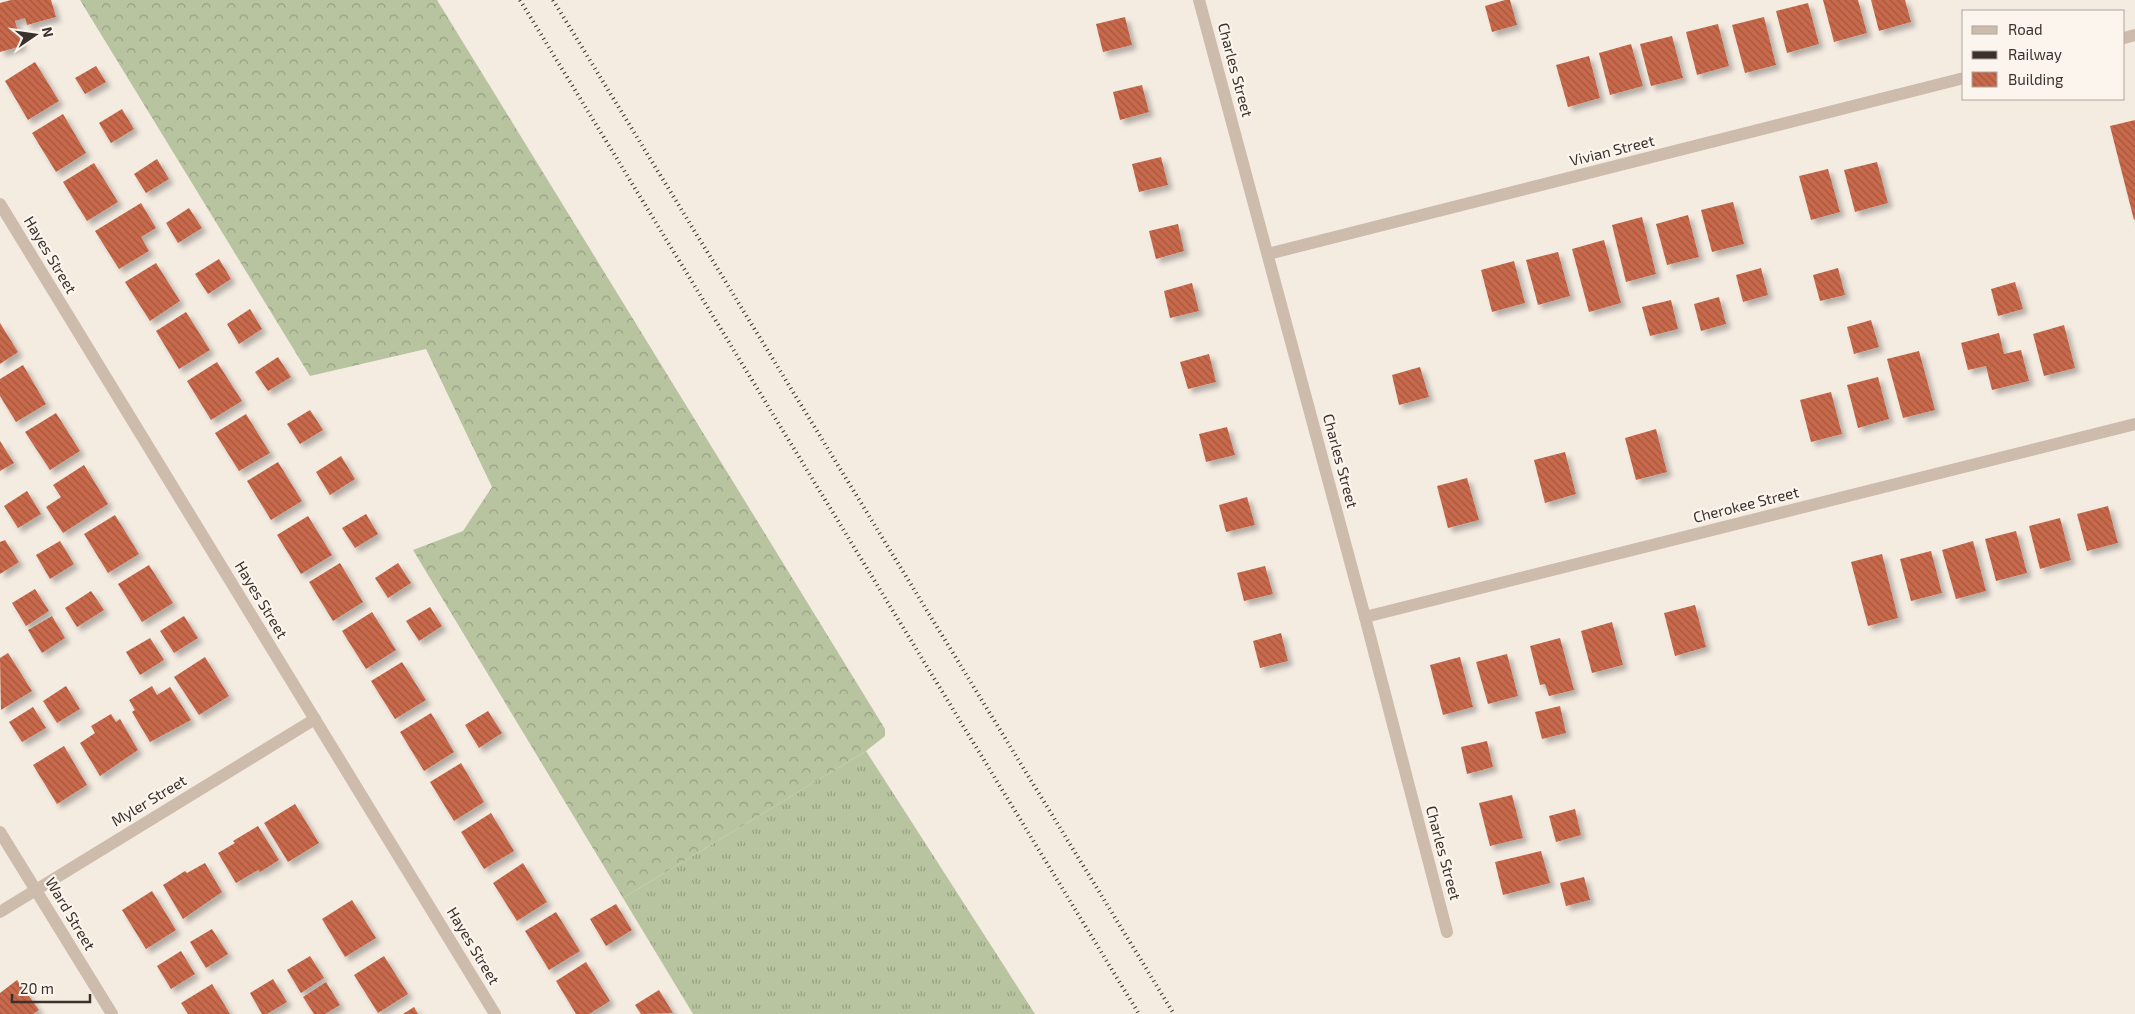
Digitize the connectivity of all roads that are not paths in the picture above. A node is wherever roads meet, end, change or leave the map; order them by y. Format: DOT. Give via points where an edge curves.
graph roads {
  1 [pos="1200,0"];
  2 [pos="1962,79"];
  3 [pos="0,204"];
  4 [pos="1268,254"];
  5 [pos="2135,424"];
  6 [pos="1365,617"];
  7 [pos="315,719"];
  8 [pos="0,832"];
  9 [pos="35,889"];
  10 [pos="0,912"];
  11 [pos="1447,932"];
  12 [pos="112,1014"];
  13 [pos="495,1014"];
  1 -- 4 [label="street, Charles Street"];
  2 -- 4 [label="street, Vivian Street"];
  3 -- 7 [label="street, Hayes Street"];
  4 -- 6 [label="street, Charles Street"];
  5 -- 6 [label="street, Cherokee Street"];
  6 -- 11 [label="street, Charles Street"];
  7 -- 9 [label="street, Myler Street"];
  7 -- 13 [label="street, Hayes Street"];
  8 -- 9 [label="street, Ward Street"];
  9 -- 10 [label="street, Myler Street"];
  9 -- 12 [label="street, Ward Street"];
}
